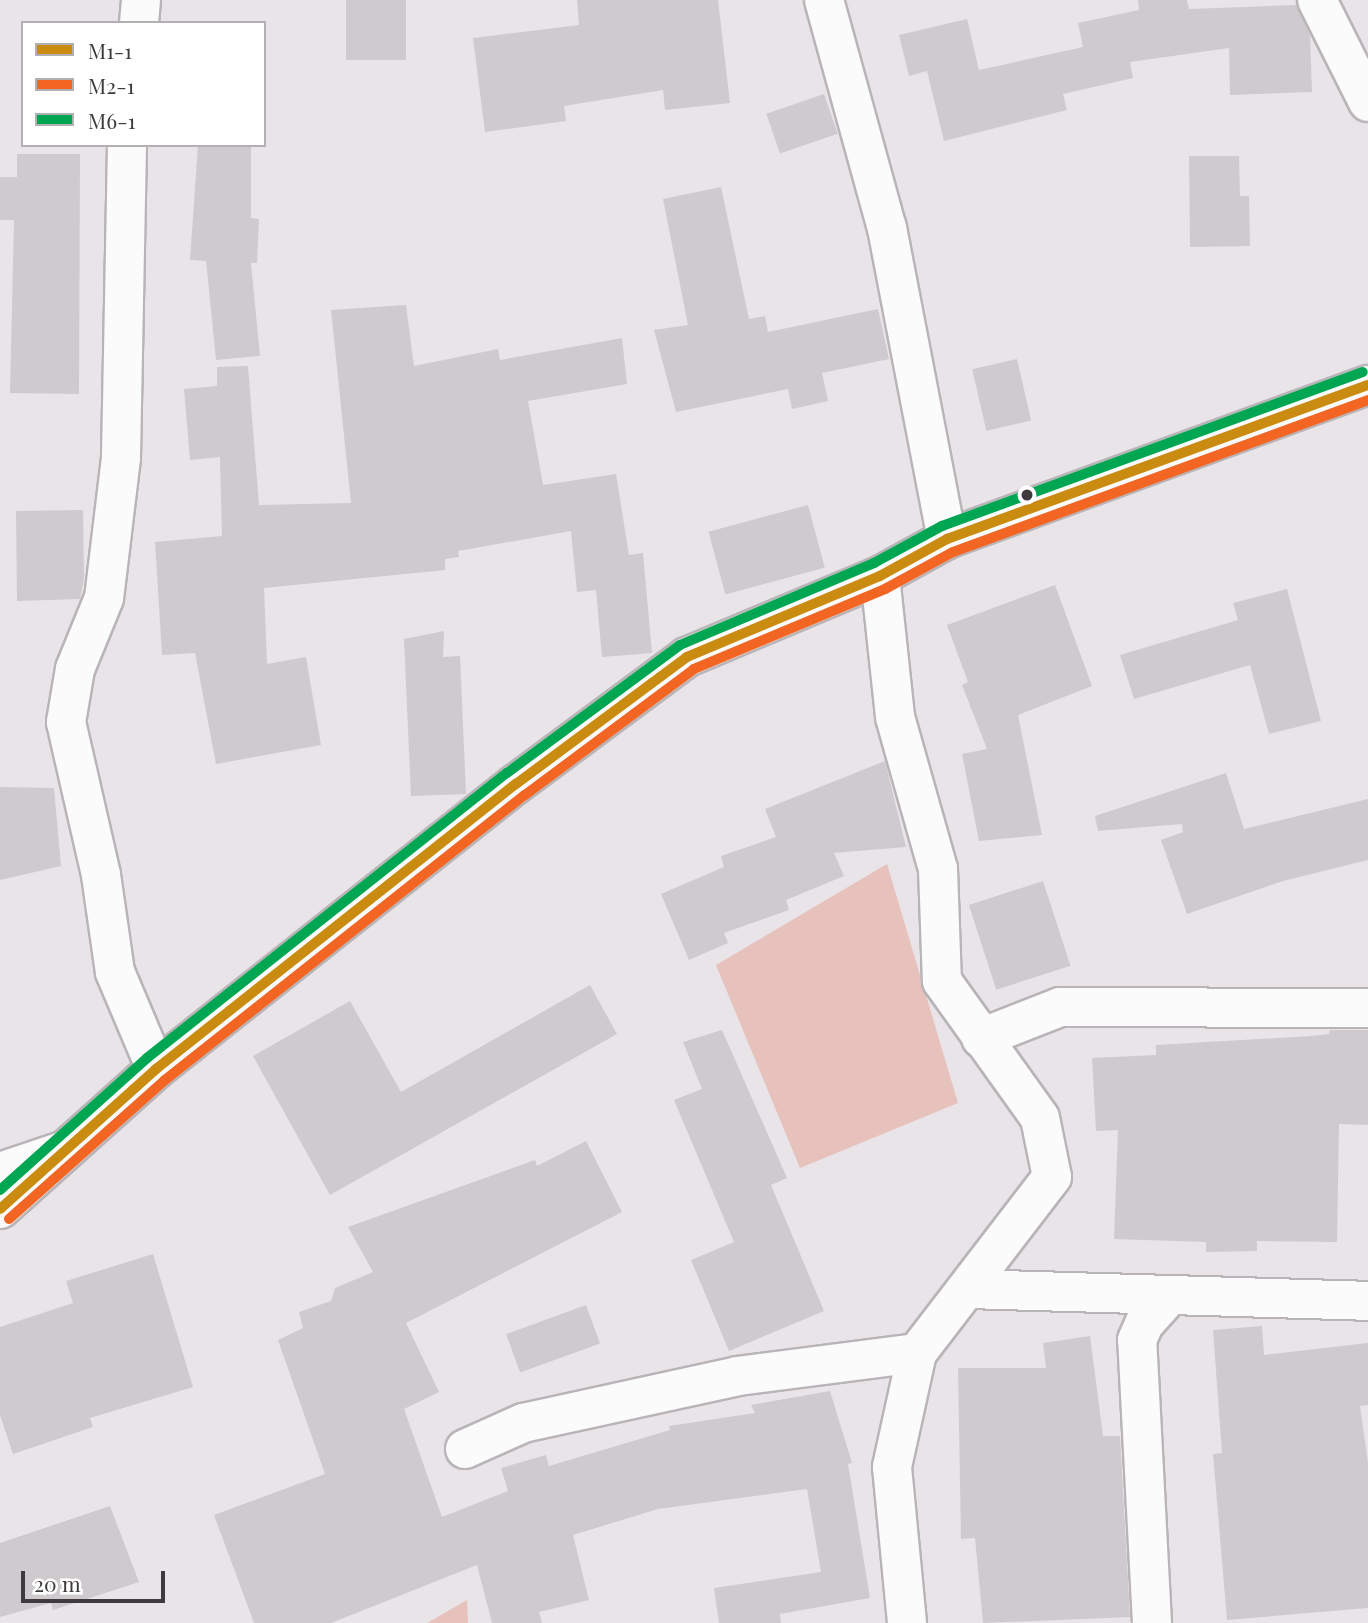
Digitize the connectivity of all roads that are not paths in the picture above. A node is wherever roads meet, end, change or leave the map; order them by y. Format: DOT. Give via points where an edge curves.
graph roads {
  1 [pos="141,0"];
  2 [pos="824,0"];
  3 [pos="1317,0"];
  4 [pos="139,21"];
  5 [pos="1368,102"];
  6 [pos="127,147"];
  7 [pos="1368,385"];
  8 [pos="947,539"];
  9 [pos="880,576"];
  10 [pos="1368,1008"];
  11 [pos="981,1038"];
  12 [pos="156,1069"];
  13 [pos="65,1150"];
  14 [pos="0,1172"];
  15 [pos="0,1209"];
  16 [pos="968,1289"];
  17 [pos="1085,1292"];
  18 [pos="1170,1295"];
  19 [pos="1368,1301"];
  20 [pos="1137,1340"];
  21 [pos="917,1353"];
  22 [pos="464,1449"];
  23 [pos="907,1623"];
  24 [pos="1152,1623"];
  1 -- 4 [label="street"];
  2 -- 8 [label="street" via="887,228"];
  3 -- 5 [label="street"];
  6 -- 12 [label="street" via="121,458 104,598 75,669 66,722 101,875 115,972"];
  7 -- 8 [label="street"];
  8 -- 9 [label="street"];
  9 -- 11 [label="street" via="895,717 938,869 942,981"];
  9 -- 12 [label="street" via="687,657 516,784"];
  10 -- 11 [label="street" via="1060,1007"];
  11 -- 16 [label="street" via="1040,1118 1052,1177"];
  12 -- 13 [label="street"];
  13 -- 14 [label="street"];
  13 -- 15 [label="street"];
  16 -- 17 [label="street"];
  16 -- 21 [label="street"];
  17 -- 18 [label="street"];
  17 -- 20 [label="street" via="1127,1318"];
  18 -- 19 [label="street"];
  18 -- 20 [label="street" via="1144,1324"];
  20 -- 24 [label="street"];
  21 -- 22 [label="street" via="738,1376 523,1423"];
  21 -- 23 [label="street" via="892,1467"];
}
